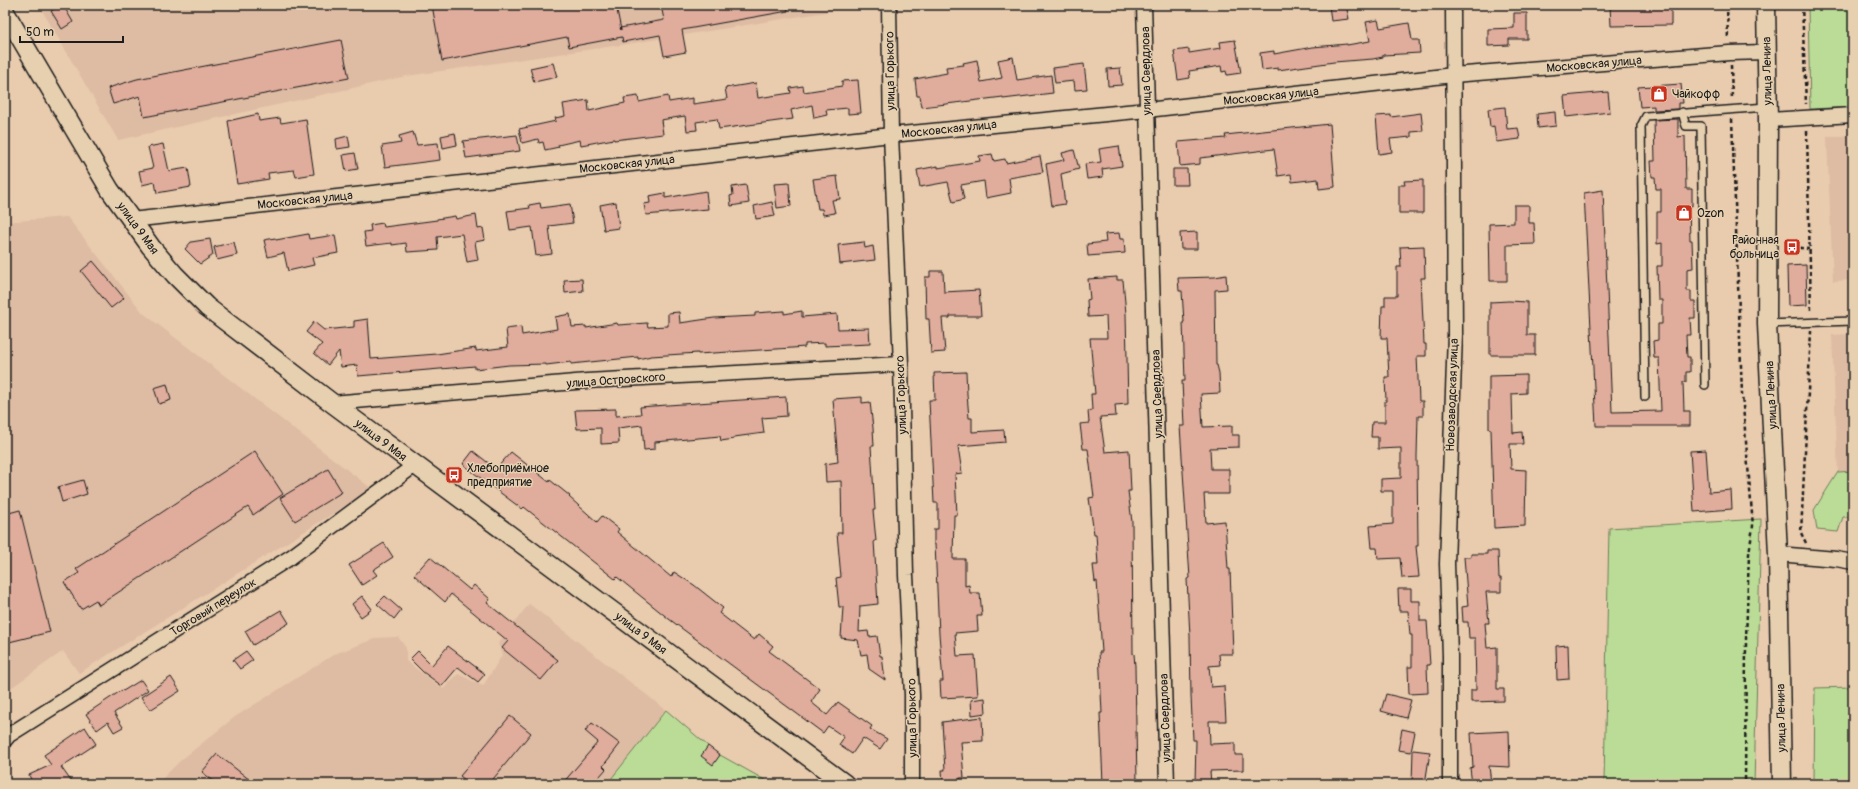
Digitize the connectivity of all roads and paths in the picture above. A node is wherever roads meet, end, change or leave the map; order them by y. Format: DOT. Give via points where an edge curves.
graph roads {
  1 [pos="889,5"];
  2 [pos="1144,5"];
  3 [pos="1453,5"];
  4 [pos="1727,5"];
  5 [pos="1766,5"];
  6 [pos="1802,5"];
  7 [pos="5,12"];
  8 [pos="1768,52"];
  9 [pos="1729,53"];
  10 [pos="1453,75"];
  11 [pos="1732,109"];
  12 [pos="1147,110"];
  13 [pos="1682,112"];
  14 [pos="1768,113"];
  15 [pos="1853,115"];
  16 [pos="1806,117"];
  17 [pos="891,135"];
  18 [pos="132,220"];
  19 [pos="1792,247"];
  20 [pos="1809,249"];
  21 [pos="1748,252"];
  22 [pos="1737,254"];
  23 [pos="1853,321"];
  24 [pos="1811,322"];
  25 [pos="1767,324"];
  26 [pos="901,364"];
  27 [pos="1705,385"];
  28 [pos="1645,397"];
  29 [pos="332,403"];
  30 [pos="415,465"];
  31 [pos="1778,554"];
  32 [pos="1811,556"];
  33 [pos="1853,562"];
  34 [pos="5,740"];
  35 [pos="845,784"];
  36 [pos="912,784"];
  37 [pos="1167,784"];
  38 [pos="1450,784"];
  39 [pos="1745,784"];
  40 [pos="1782,784"];
  1 -- 17 [label="street, улица Горького"];
  2 -- 12 [label="street, улица Свердлова"];
  3 -- 10 [label="street, Новозаводская улица"];
  4 -- 9 [label="path"];
  5 -- 8 [label="street, улица Ленина"];
  6 -- 16 [label="path"];
  7 -- 18 [label="street, улица 9 Мая" via="110,190"];
  8 -- 9 [label="street, Московская улица"];
  8 -- 14 [label="street, улица Ленина"];
  9 -- 10 [label="street, Московская улица"];
  9 -- 11 [label="path" via="1732,69"];
  10 -- 12 [label="street, Московская улица"];
  10 -- 38 [label="street, Новозаводская улица" via="1455,334 1446,564 1450,656"];
  11 -- 13 [label="lane"];
  11 -- 14 [label="lane"];
  11 -- 22 [label="path"];
  12 -- 17 [label="street, Московская улица"];
  12 -- 37 [label="street, улица Свердлова"];
  13 -- 27 [label="lane" via="1686,126 1701,126"];
  13 -- 28 [label="lane" via="1646,116 1640,126"];
  14 -- 16 [label="street"];
  14 -- 25 [label="street, улица Ленина"];
  15 -- 16 [label="street"];
  16 -- 20 [label="path"];
  17 -- 18 [label="street, Московская улица"];
  17 -- 26 [label="street, улица Горького"];
  18 -- 29 [label="street, улица 9 Мая" via="151,247 207,307"];
  19 -- 20 [label="path"];
  20 -- 24 [label="path"];
  21 -- 22 [label="path"];
  22 -- 39 [label="path" via="1742,394 1753,526 1749,554"];
  23 -- 24 [label="lane"];
  24 -- 25 [label="lane"];
  24 -- 32 [label="path" via="1801,533"];
  25 -- 31 [label="street, улица Ленина"];
  26 -- 29 [label="street, улица Островского" via="587,381"];
  26 -- 36 [label="street, улица Горького" via="906,575 912,694"];
  29 -- 30 [label="street, улица 9 Мая"];
  30 -- 34 [label="street, Торговый переулок" via="291,557 9,735"];
  30 -- 35 [label="street, улица 9 Мая"];
  31 -- 32 [label="street"];
  31 -- 40 [label="street, улица Ленина"];
  32 -- 33 [label="street"];
}
